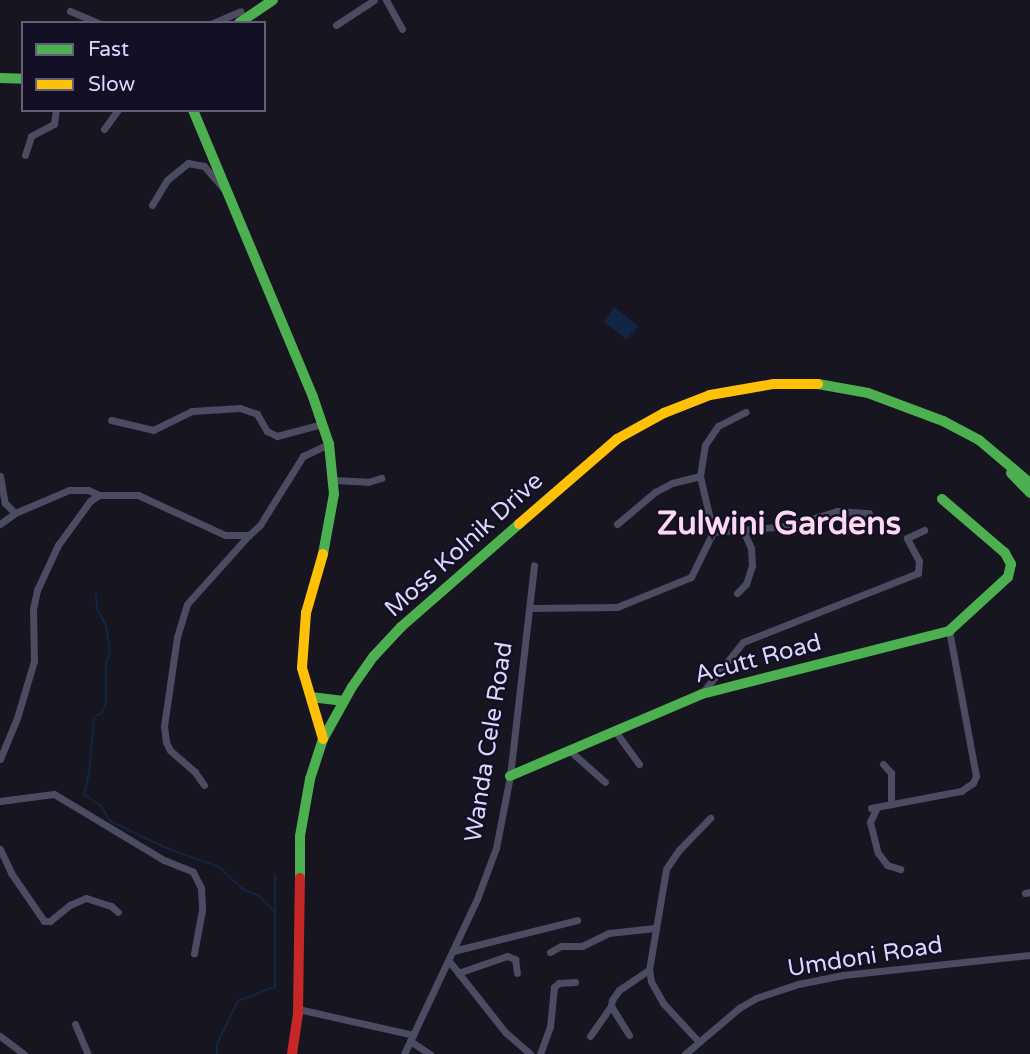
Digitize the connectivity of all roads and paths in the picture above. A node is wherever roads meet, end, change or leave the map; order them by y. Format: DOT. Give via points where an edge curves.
graph roads {
  1 [pos="242,0"];
  2 [pos="273,0"];
  3 [pos="374,0"];
  4 [pos="386,0"];
  5 [pos="70,11"];
  6 [pos="241,18"];
  7 [pos="93,21"];
  8 [pos="336,26"];
  9 [pos="402,29"];
  10 [pos="0,78"];
  11 [pos="21,79"];
  12 [pos="56,112"];
  13 [pos="117,112"];
  14 [pos="194,112"];
  15 [pos="104,129"];
  16 [pos="25,155"];
  17 [pos="226,191"];
  18 [pos="152,205"];
  19 [pos="746,412"];
  20 [pos="111,420"];
  21 [pos="322,424"];
  22 [pos="968,436"];
  23 [pos="329,444"];
  24 [pos="0,476"];
  25 [pos="700,476"];
  26 [pos="381,478"];
  27 [pos="333,481"];
  28 [pos="1030,483"];
  29 [pos="1030,493"];
  30 [pos="99,495"];
  31 [pos="942,499"];
  32 [pos="15,513"];
  33 [pos="869,513"];
  34 [pos="0,524"];
  35 [pos="618,524"];
  36 [pos="743,530"];
  37 [pos="924,530"];
  38 [pos="713,532"];
  39 [pos="249,535"];
  40 [pos="534,565"];
  41 [pos="737,593"];
  42 [pos="531,608"];
  43 [pos="949,631"];
  44 [pos="702,694"];
  45 [pos="311,697"];
  46 [pos="344,701"];
  47 [pos="615,731"];
  48 [pos="323,739"];
  49 [pos="569,750"];
  50 [pos="0,759"];
  51 [pos="639,764"];
  52 [pos="883,764"];
  53 [pos="510,776"];
  54 [pos="605,782"];
  55 [pos="204,785"];
  56 [pos="0,801"];
  57 [pos="891,804"];
  58 [pos="710,818"];
  59 [pos="0,849"];
  60 [pos="900,869"];
  61 [pos="118,912"];
  62 [pos="577,920"];
  63 [pos="655,928"];
  64 [pos="453,951"];
  65 [pos="550,952"];
  66 [pos="194,953"];
  67 [pos="1030,955"];
  68 [pos="449,961"];
  69 [pos="649,970"];
  70 [pos="517,973"];
  71 [pos="458,974"];
  72 [pos="575,982"];
  73 [pos="611,1006"];
  74 [pos="298,1009"];
  75 [pos="75,1024"];
  76 [pos="629,1035"];
  77 [pos="590,1036"];
  78 [pos="412,1038"];
  79 [pos="1,1039"];
  80 [pos="699,1042"];
  81 [pos="24,1054"];
  82 [pos="88,1054"];
  83 [pos="292,1054"];
  84 [pos="404,1054"];
  85 [pos="430,1054"];
  86 [pos="530,1054"];
  87 [pos="540,1054"];
  88 [pos="685,1054"];
  1 -- 6 [label="street"];
  2 -- 6 [label="street"];
  3 -- 8 [label="street"];
  4 -- 9 [label="street"];
  5 -- 7 [label="street"];
  10 -- 11 [label="street"];
  12 -- 16 [label="street" via="54,124 31,136"];
  13 -- 15 [label="street"];
  14 -- 17 [label="street"];
  17 -- 18 [label="street" via="204,166 188,163 167,180"];
  17 -- 21 [label="street"];
  19 -- 25 [label="street" via="712,432 702,454"];
  20 -- 21 [label="street" via="130,422 147,431 192,411 248,409 277,436"];
  21 -- 23 [label="street"];
  22 -- 28 [label="street, Moss Kolnik Drive"];
  22 -- 29 [label="street, Moss Kolnik Drive"];
  22 -- 46 [label="street, Moss Kolnik Drive" via="890,400 820,384 734,389 684,404 639,425 574,474 401,627 374,656"];
  23 -- 27 [label="street"];
  23 -- 39 [label="street" via="303,456"];
  24 -- 32 [label="street" via="5,503"];
  25 -- 35 [label="street" via="655,492"];
  25 -- 38 [label="street"];
  26 -- 27 [label="street"];
  27 -- 45 [label="street" via="330,528 302,641 302,668"];
  30 -- 32 [label="street" via="69,490"];
  30 -- 39 [label="street" via="138,495 225,535"];
  30 -- 50 [label="street" via="84,507 58,545 37,590 34,661"];
  31 -- 43 [label="street, Acutt Road" via="1005,553 1011,564 1009,577"];
  32 -- 34 [label="street"];
  33 -- 36 [label="street" via="836,511 797,525"];
  36 -- 38 [label="street"];
  36 -- 41 [label="street" via="752,566"];
  37 -- 44 [label="street" via="907,538 919,561 918,573 751,637"];
  38 -- 42 [label="street" via="691,578 604,609"];
  39 -- 55 [label="street" via="187,604 177,637 165,735 170,750"];
  40 -- 42 [label="street, Wanda Cele Road"];
  42 -- 53 [label="street, Wanda Cele Road"];
  43 -- 44 [label="street, Acutt Road"];
  43 -- 57 [label="street" via="976,776 961,791"];
  44 -- 47 [label="street, Acutt Road"];
  45 -- 46 [label="street"];
  45 -- 48 [label="street"];
  46 -- 48 [label="street, Moss Kolnik Drive"];
  47 -- 49 [label="street, Acutt Road"];
  47 -- 51 [label="street"];
  48 -- 74 [label="street, Moss Kolnik Drive" via="305,799 300,836"];
  49 -- 53 [label="street, Acutt Road"];
  49 -- 54 [label="street"];
  52 -- 57 [label="street" via="891,773"];
  53 -- 64 [label="street, Wanda Cele Road" via="496,848"];
  56 -- 66 [label="street" via="54,794 164,860 193,872 201,888 202,910"];
  57 -- 60 [label="street" via="874,808 870,822 878,853 887,864"];
  58 -- 63 [label="street" via="670,860"];
  59 -- 61 [label="street" via="44,921 86,898"];
  62 -- 64 [label="street"];
  63 -- 65 [label="street" via="609,933 582,946 561,946"];
  63 -- 69 [label="street"];
  64 -- 68 [label="street, Wanda Cele Road"];
  67 -- 80 [label="street, Umdoni Road" via="798,984 738,1008"];
  68 -- 71 [label="street"];
  68 -- 78 [label="street, Wanda Cele Road"];
  69 -- 73 [label="street" via="619,990"];
  69 -- 80 [label="street" via="663,1003"];
  70 -- 71 [label="street" via="515,959 507,957"];
  71 -- 86 [label="street" via="505,1032"];
  72 -- 87 [label="street" via="554,987 550,1027"];
  73 -- 76 [label="street"];
  73 -- 77 [label="street"];
  74 -- 78 [label="street"];
  74 -- 83 [label="street, Moss Kolnik Drive"];
  75 -- 82 [label="street"];
  78 -- 84 [label="street, Wanda Cele Road"];
  78 -- 85 [label="street"];
  79 -- 81 [label="street"];
  80 -- 88 [label="street, Umdoni Road"];
}
